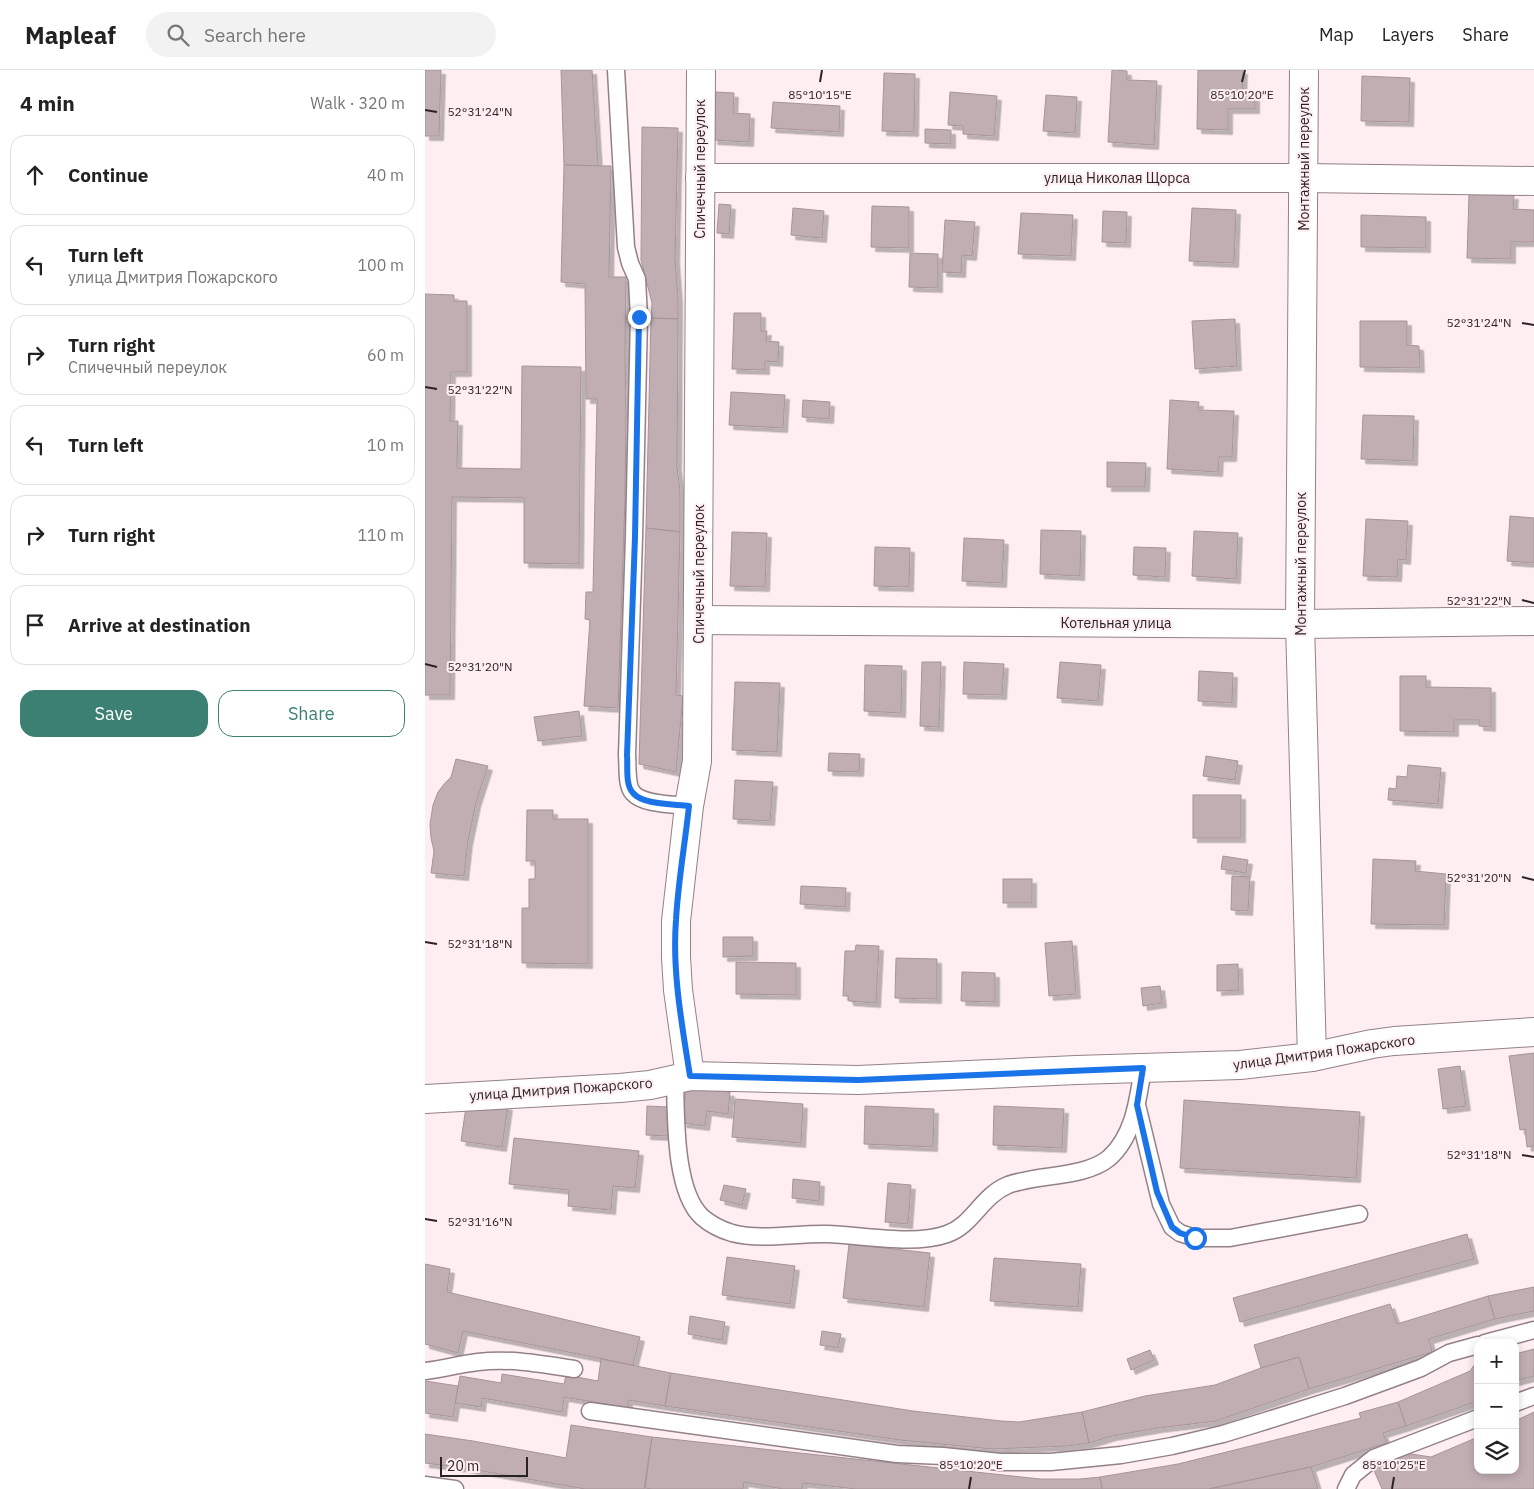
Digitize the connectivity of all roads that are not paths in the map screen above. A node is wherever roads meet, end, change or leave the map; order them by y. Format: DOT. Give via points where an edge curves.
graph roads {
  1 [pos="616,70"];
  2 [pos="701,70"];
  3 [pos="1304,70"];
  4 [pos="700,178"];
  5 [pos="1304,178"];
  6 [pos="1534,181"];
  7 [pos="699,620"];
  8 [pos="1534,621"];
  9 [pos="1300,624"];
  10 [pos="689,806"];
  11 [pos="1534,1032"];
  12 [pos="1312,1057"];
  13 [pos="1143,1068"];
  14 [pos="682,1078"];
  15 [pos="425,1099"];
  16 [pos="1137,1105"];
  17 [pos="1359,1214"];
  18 [pos="1534,1330"];
  19 [pos="1500,1339"];
  20 [pos="1474,1346"];
  21 [pos="574,1369"];
  22 [pos="425,1372"];
  23 [pos="1534,1396"];
  24 [pos="1519,1402"];
  25 [pos="590,1411"];
  26 [pos="1474,1420"];
  27 [pos="425,1485"];
  28 [pos="455,1489"];
  29 [pos="1346,1489"];
  1 -- 10 [label="lane" via="626,247 637,279 639,317 628,780 632,792 643,800"];
  2 -- 4 [label="street, Спичечный переулок"];
  3 -- 5 [label="street, Монтажный переулок"];
  4 -- 5 [label="street, улица Николая Щорса"];
  4 -- 7 [label="street, Спичечный переулок"];
  5 -- 6 [label="street, улица Николая Щорса"];
  5 -- 9 [label="street, Монтажный переулок"];
  7 -- 9 [label="street, Котельная улица"];
  7 -- 10 [label="street, Спичечный переулок" via="697,761"];
  8 -- 9 [label="street, Котельная улица"];
  9 -- 12 [label="street, Монтажный переулок"];
  10 -- 14 [label="street, Спичечный переулок" via="676,921"];
  11 -- 12 [label="street, улица Дмитрия Пожарского" via="1394,1041"];
  12 -- 13 [label="street, улица Дмитрия Пожарского" via="1240,1065"];
  13 -- 14 [label="street, улица Дмитрия Пожарского" via="858,1080"];
  13 -- 16 [label="lane"];
  14 -- 15 [label="street, улица Дмитрия Пожарского" via="620,1088"];
  14 -- 16 [label="lane" via="677,1138 688,1195 701,1217 711,1224 733,1233 764,1236 824,1234 890,1239 935,1238 949,1234 972,1217 995,1192 1009,1185 1098,1165 1127,1135"];
  16 -- 17 [label="lane" via="1159,1198 1172,1227 1180,1233 1195,1238 1230,1238"];
  18 -- 19 [label="lane"];
  20 -- 25 [label="lane" via="1449,1353 1421,1368 1345,1396 1232,1431 1121,1456 1051,1462 1000,1462 897,1454"];
  21 -- 22 [label="lane" via="504,1361"];
  23 -- 24 [label="lane"];
  26 -- 29 [label="lane" via="1373,1458 1353,1475"];
  27 -- 28 [label="lane"];
}
